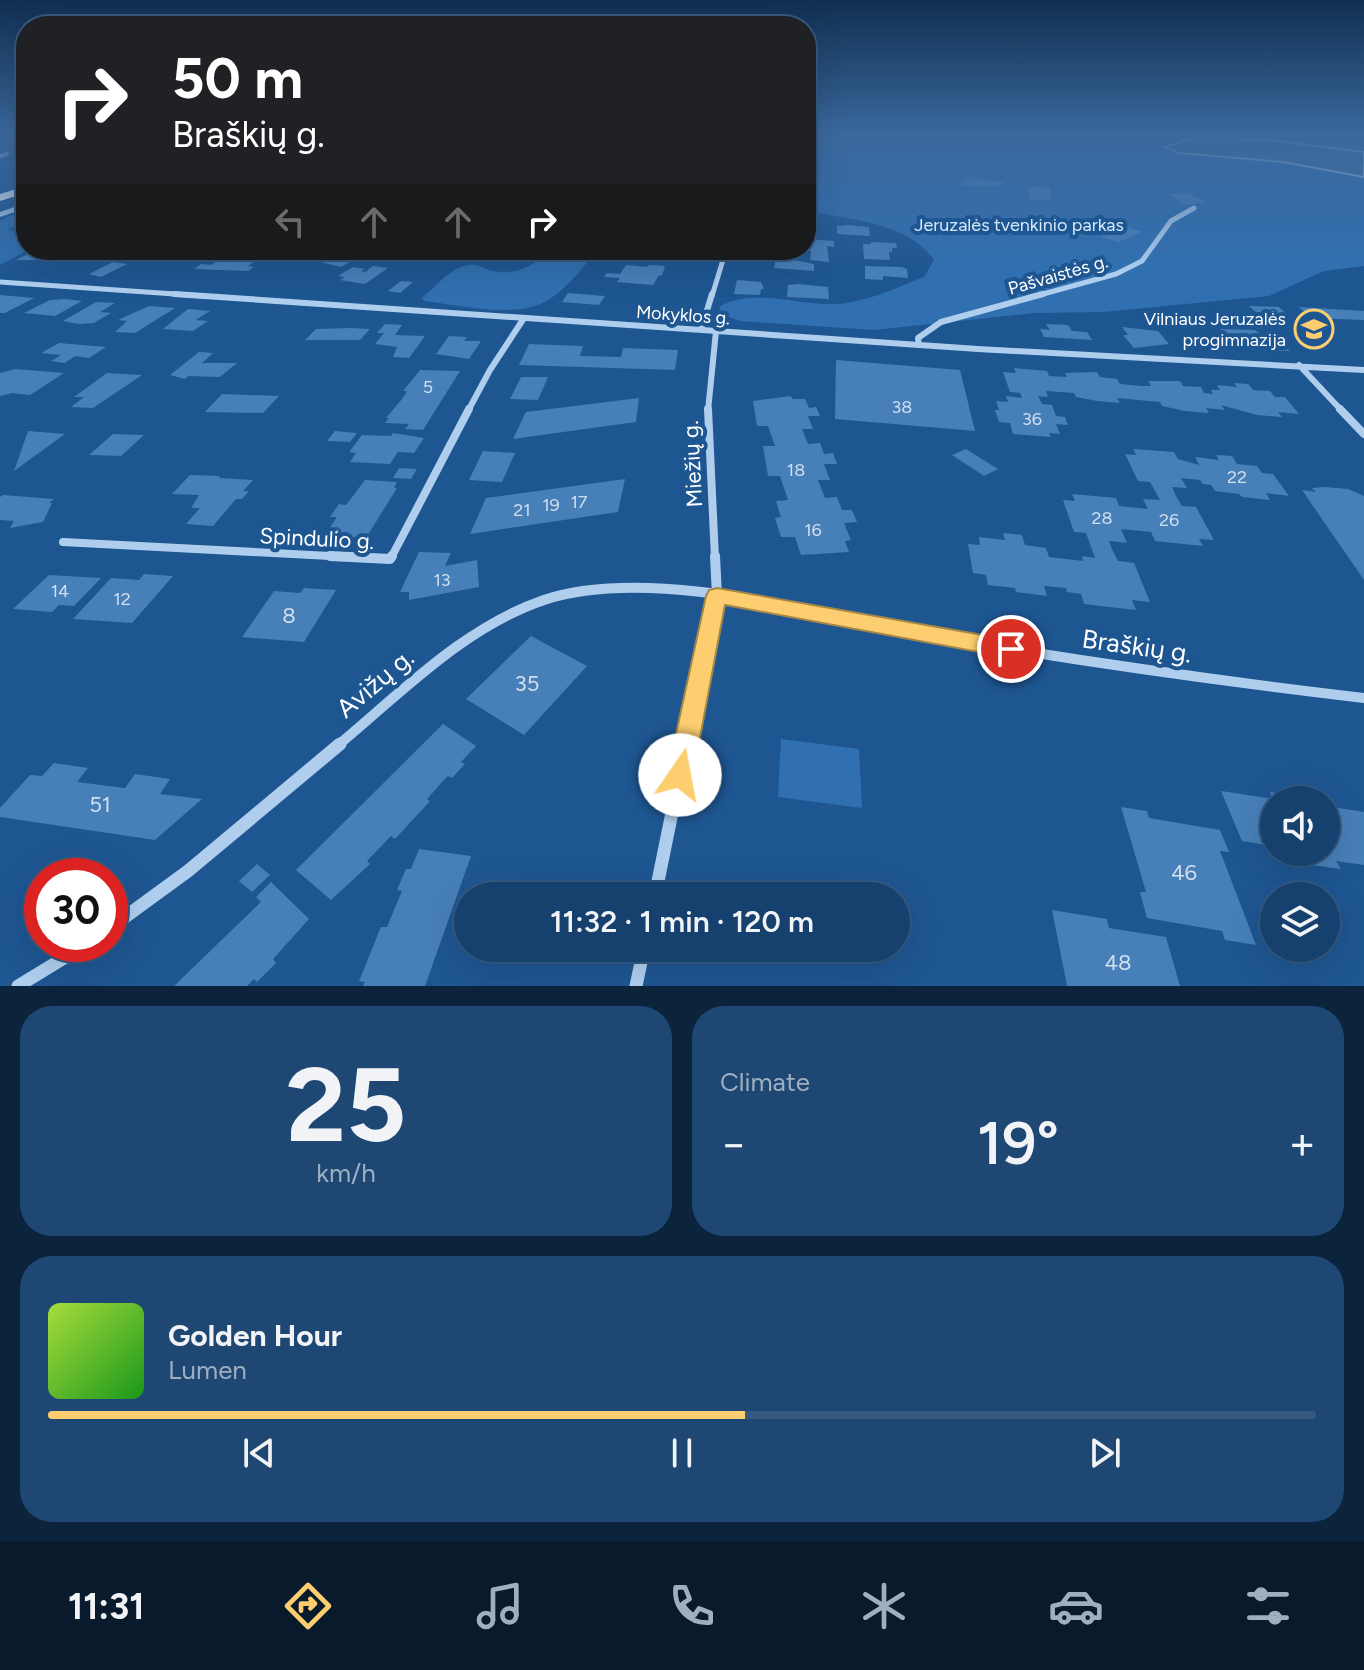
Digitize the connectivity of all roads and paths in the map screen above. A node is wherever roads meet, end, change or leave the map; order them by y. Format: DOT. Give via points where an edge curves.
graph roads {
  1 [pos="1194,208"];
  2 [pos="723,260"];
  3 [pos="0,282"];
  4 [pos="524,318"];
  5 [pos="701,330"];
  6 [pos="716,331"];
  7 [pos="919,345"];
  8 [pos="1299,365"];
  9 [pos="1364,370"];
  10 [pos="1364,434"];
  11 [pos="63,542"];
  12 [pos="717,596"];
  13 [pos="1364,698"];
  14 [pos="658,882"];
  15 [pos="128,915"];
  16 [pos="57,962"];
  17 [pos="641,962"];
  18 [pos="18,986"];
  19 [pos="636,986"];
  1 -- 7 [label="street, Pašvaistės g." via="1171,221 1142,261 1116,274 941,322 918,338"];
  2 -- 5 [label="street"];
  3 -- 4 [label="street, Mokyklos g."];
  4 -- 5 [label="street, Mokyklos g."];
  4 -- 11 [label="street, Spindulio g." via="490,370 390,559"];
  5 -- 6 [label="street, Mokyklos g."];
  6 -- 7 [label="street, Mokyklos g."];
  6 -- 12 [label="street, Miežių g." via="707,417"];
  7 -- 8 [label="street, Mokyklos g."];
  8 -- 9 [label="street, Mokyklos g."];
  8 -- 10 [label="street"];
  12 -- 13 [label="street, Braškių g." via="1040,654"];
  12 -- 14 [label="street, Miežių g."];
  12 -- 15 [label="street, Avižų g." via="616,588 576,592 538,600 497,619"];
  16 -- 18 [label="street"];
  17 -- 19 [label="street"];
}
